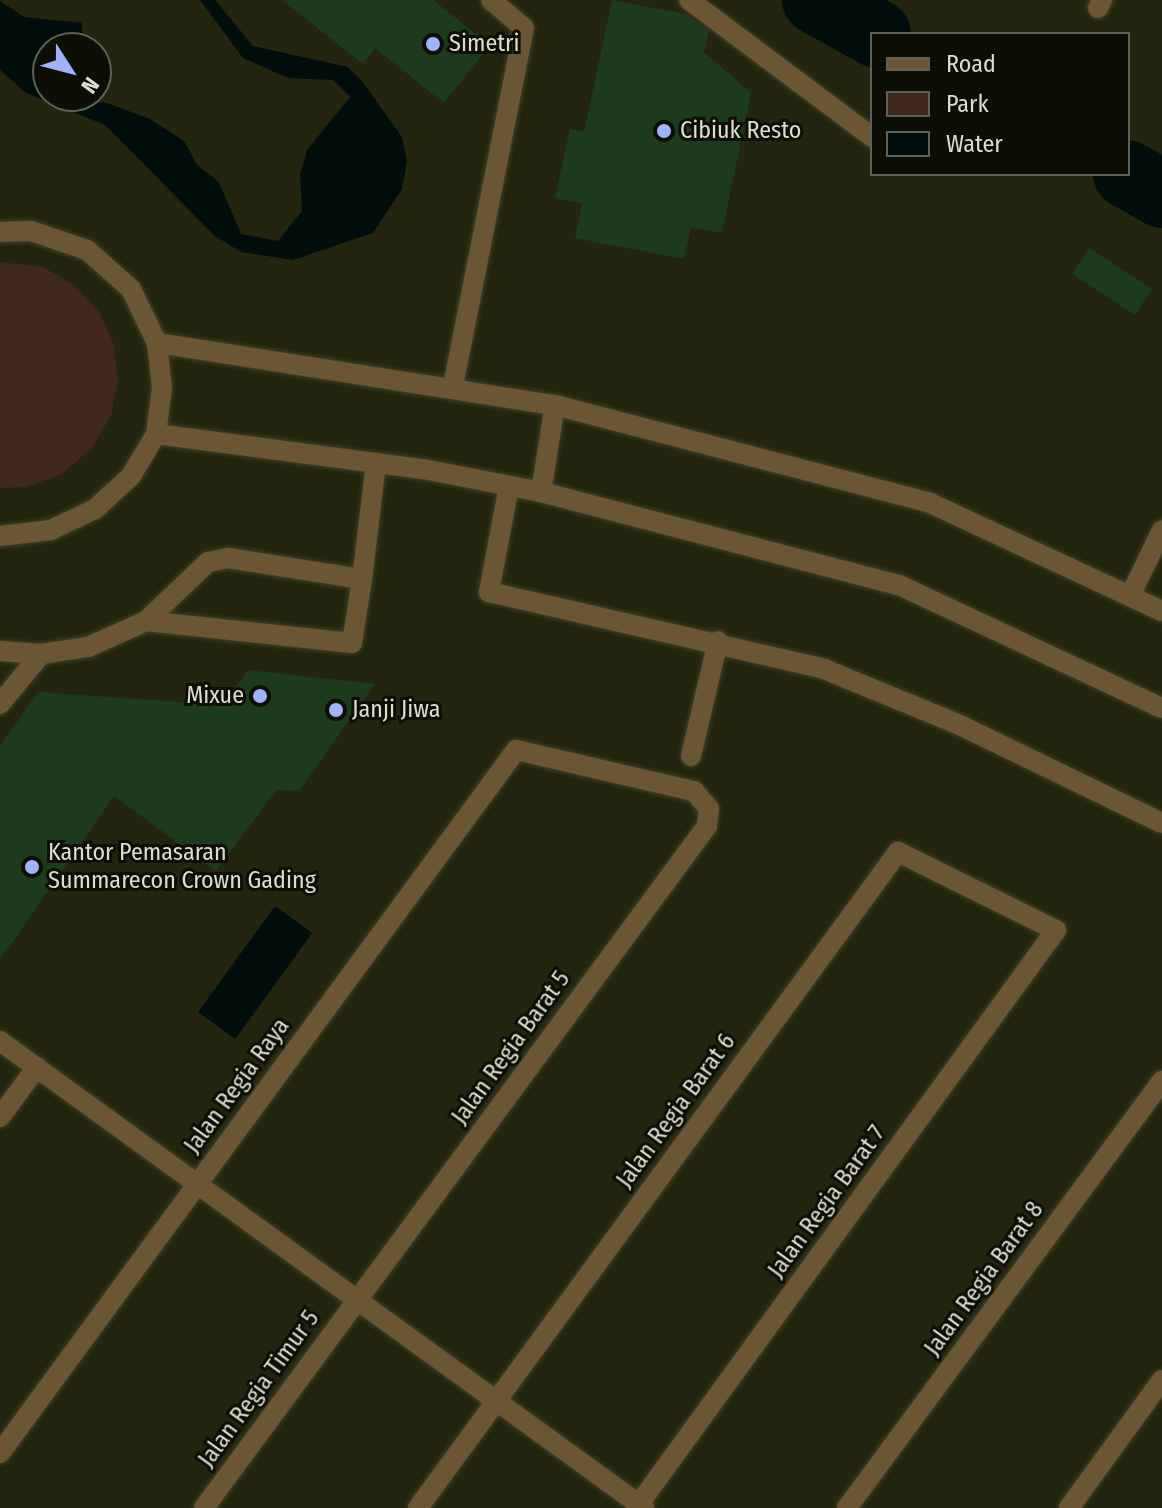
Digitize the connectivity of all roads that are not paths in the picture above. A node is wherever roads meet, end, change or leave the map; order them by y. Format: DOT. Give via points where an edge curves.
graph roads {
  1 [pos="491,0"];
  2 [pos="689,0"];
  3 [pos="870,136"];
  4 [pos="0,232"];
  5 [pos="157,343"];
  6 [pos="453,386"];
  7 [pos="555,405"];
  8 [pos="156,434"];
  9 [pos="376,463"];
  10 [pos="509,486"];
  11 [pos="541,492"];
  12 [pos="1162,530"];
  13 [pos="0,536"];
  14 [pos="362,579"];
  15 [pos="1130,596"];
  16 [pos="1162,611"];
  17 [pos="146,621"];
  18 [pos="718,641"];
  19 [pos="0,651"];
  20 [pos="41,654"];
  21 [pos="0,704"];
  22 [pos="1162,708"];
  23 [pos="691,756"];
  24 [pos="1162,823"];
  25 [pos="707,826"];
  26 [pos="898,852"];
  27 [pos="0,1041"];
  28 [pos="37,1067"];
  29 [pos="1162,1081"];
  30 [pos="0,1117"];
  31 [pos="198,1184"];
  32 [pos="357,1300"];
  33 [pos="1162,1380"];
  34 [pos="497,1401"];
  35 [pos="0,1453"];
  36 [pos="640,1507"];
  37 [pos="204,1508"];
  38 [pos="418,1508"];
  39 [pos="847,1508"];
  40 [pos="1069,1508"];
  1 -- 6 [label="street" via="524,28"];
  2 -- 3 [label="street"];
  4 -- 5 [label="street" via="31,231 87,250 131,289"];
  5 -- 6 [label="street"];
  5 -- 8 [label="street" via="162,388"];
  6 -- 7 [label="street"];
  7 -- 11 [label="street"];
  7 -- 15 [label="street" via="930,503"];
  8 -- 9 [label="street"];
  8 -- 13 [label="street" via="131,476 95,509 51,530"];
  9 -- 10 [label="street"];
  9 -- 14 [label="street"];
  10 -- 11 [label="street"];
  10 -- 18 [label="street" via="489,592"];
  11 -- 22 [label="street" via="899,585"];
  12 -- 15 [label="street"];
  14 -- 17 [label="street" via="228,558 208,562"];
  14 -- 17 [label="street" via="352,643"];
  15 -- 16 [label="street"];
  17 -- 20 [label="street" via="88,647"];
  18 -- 23 [label="street"];
  18 -- 24 [label="street" via="838,674 962,726"];
  19 -- 20 [label="street"];
  20 -- 21 [label="street"];
  25 -- 31 [label="street, Jalan Regia Raya" via="709,809 694,791 516,750"];
  25 -- 32 [label="street, Jalan Regia Barat 5"];
  26 -- 34 [label="street, Jalan Regia Barat 6"];
  26 -- 36 [label="street, Jalan Regia Barat 7" via="1056,930"];
  27 -- 28 [label="street"];
  28 -- 30 [label="street"];
  28 -- 31 [label="street"];
  29 -- 39 [label="street, Jalan Regia Barat 8"];
  31 -- 32 [label="street"];
  31 -- 35 [label="street, Jalan Regia Raya"];
  32 -- 34 [label="street"];
  32 -- 37 [label="street, Jalan Regia Timur 5"];
  33 -- 40 [label="street"];
  34 -- 36 [label="street"];
  34 -- 38 [label="street, Jalan Regia Barat 6"];
}
